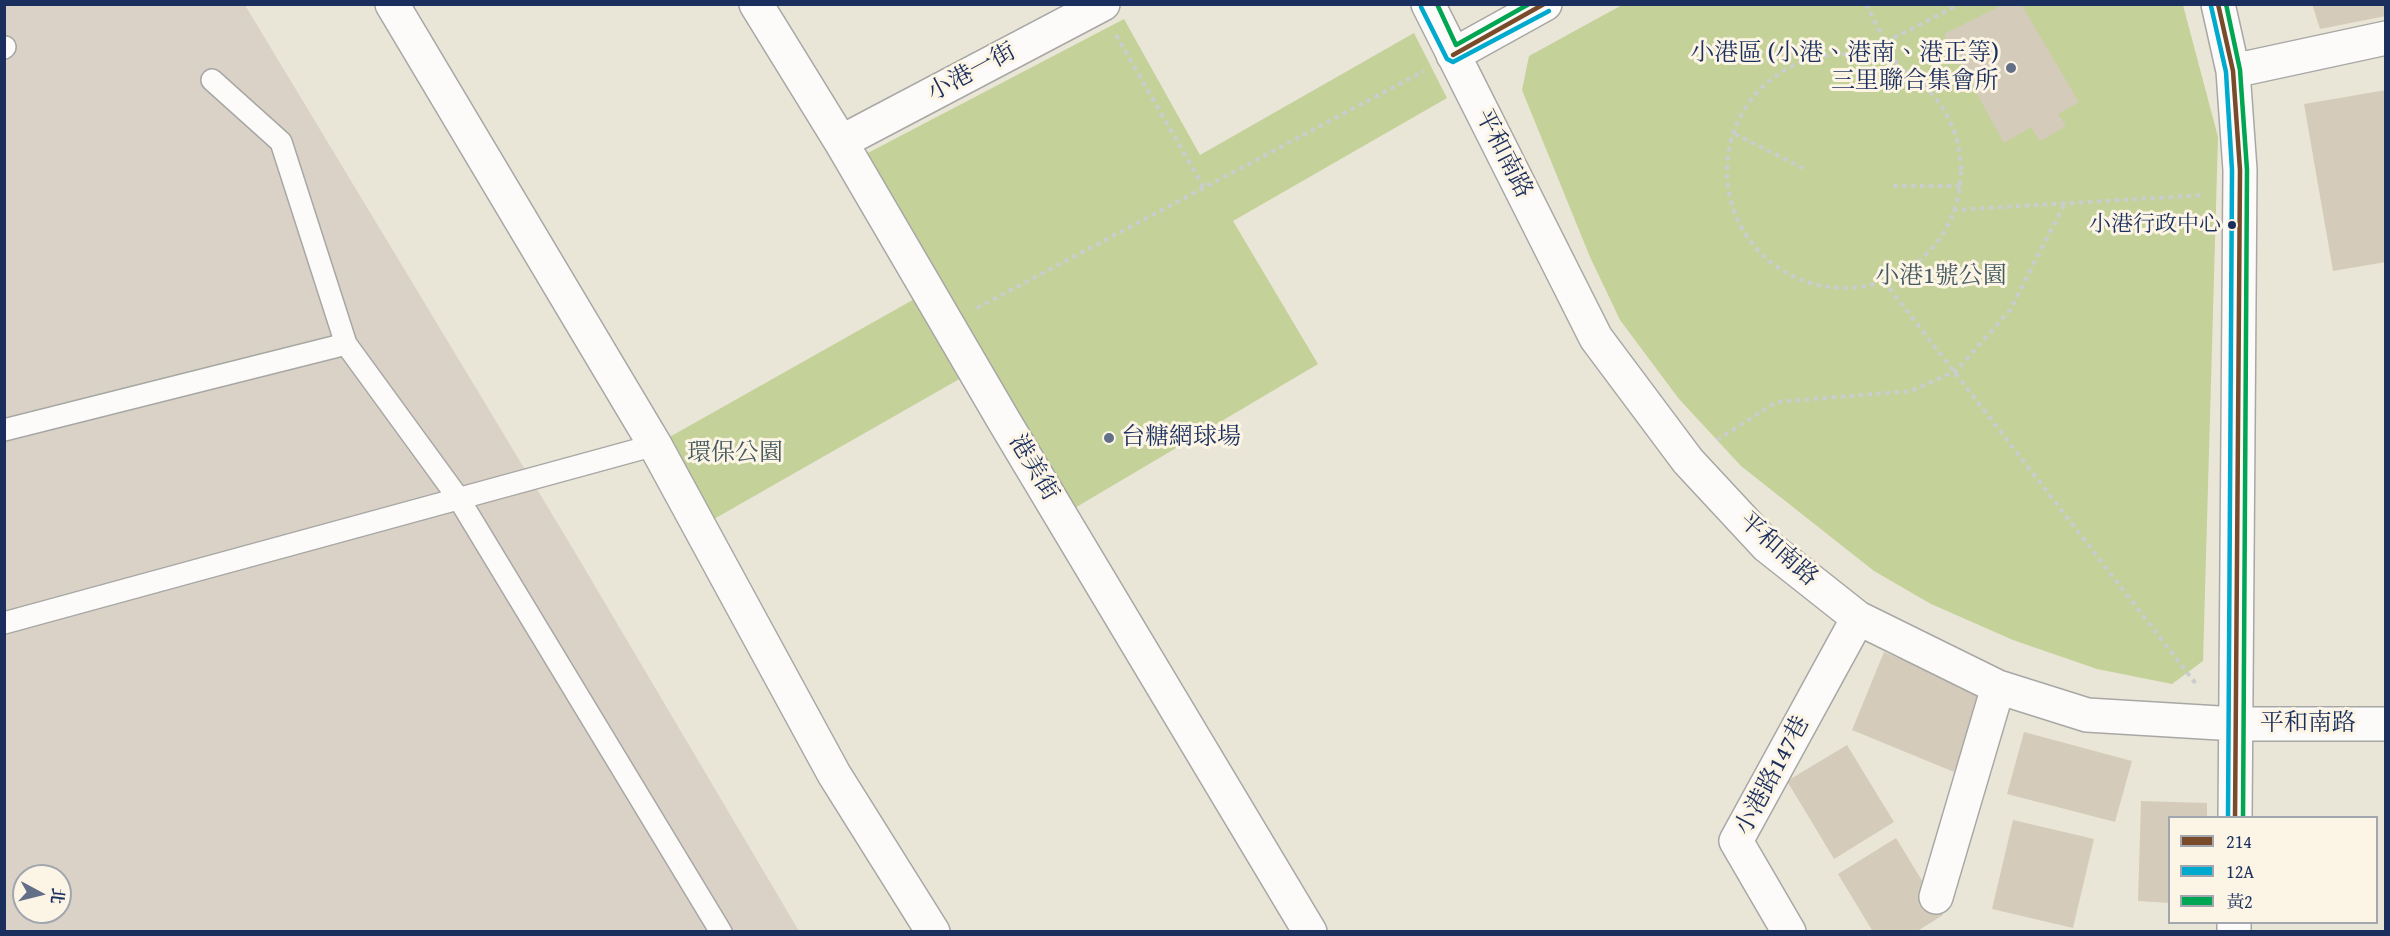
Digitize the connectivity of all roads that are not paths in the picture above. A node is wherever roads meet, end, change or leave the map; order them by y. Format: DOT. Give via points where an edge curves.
graph roads {
  1 [pos="392,4"];
  2 [pos="756,4"];
  3 [pos="1428,4"];
  4 [pos="1545,4"];
  5 [pos="2218,4"];
  6 [pos="1101,6"];
  7 [pos="2385,39"];
  8 [pos="1453,55"];
  9 [pos="2234,71"];
  10 [pos="212,80"];
  11 [pos="841,142"];
  12 [pos="346,344"];
  13 [pos="4,430"];
  14 [pos="655,446"];
  15 [pos="459,500"];
  16 [pos="1858,618"];
  17 [pos="4,623"];
  18 [pos="1998,687"];
  19 [pos="2236,724"];
  20 [pos="2385,724"];
  21 [pos="2235,816"];
  22 [pos="1936,897"];
  23 [pos="721,932"];
  24 [pos="933,932"];
  25 [pos="1310,932"];
  26 [pos="1789,932"];
  1 -- 14 [label="street"];
  2 -- 11 [label="street, 港美街"];
  3 -- 8 [label="street, 平和南路"];
  4 -- 8 [label="street"];
  5 -- 9 [label="street"];
  6 -- 11 [label="street, 小港一街"];
  7 -- 9 [label="street"];
  8 -- 16 [label="street, 平和南路" via="1596,338 1688,461 1767,546"];
  9 -- 19 [label="street" via="2240,170"];
  10 -- 12 [label="lane" via="281,142"];
  11 -- 25 [label="street, 港美街"];
  12 -- 13 [label="lane"];
  12 -- 15 [label="lane"];
  14 -- 15 [label="lane"];
  14 -- 24 [label="street" via="834,774"];
  15 -- 17 [label="lane"];
  15 -- 23 [label="lane"];
  16 -- 18 [label="street, 平和南路"];
  16 -- 26 [label="street, 小港路147巷" via="1736,841"];
  18 -- 19 [label="street, 平和南路" via="2087,715"];
  18 -- 22 [label="street"];
  19 -- 20 [label="street, 平和南路"];
  19 -- 21 [label="street"];
}
